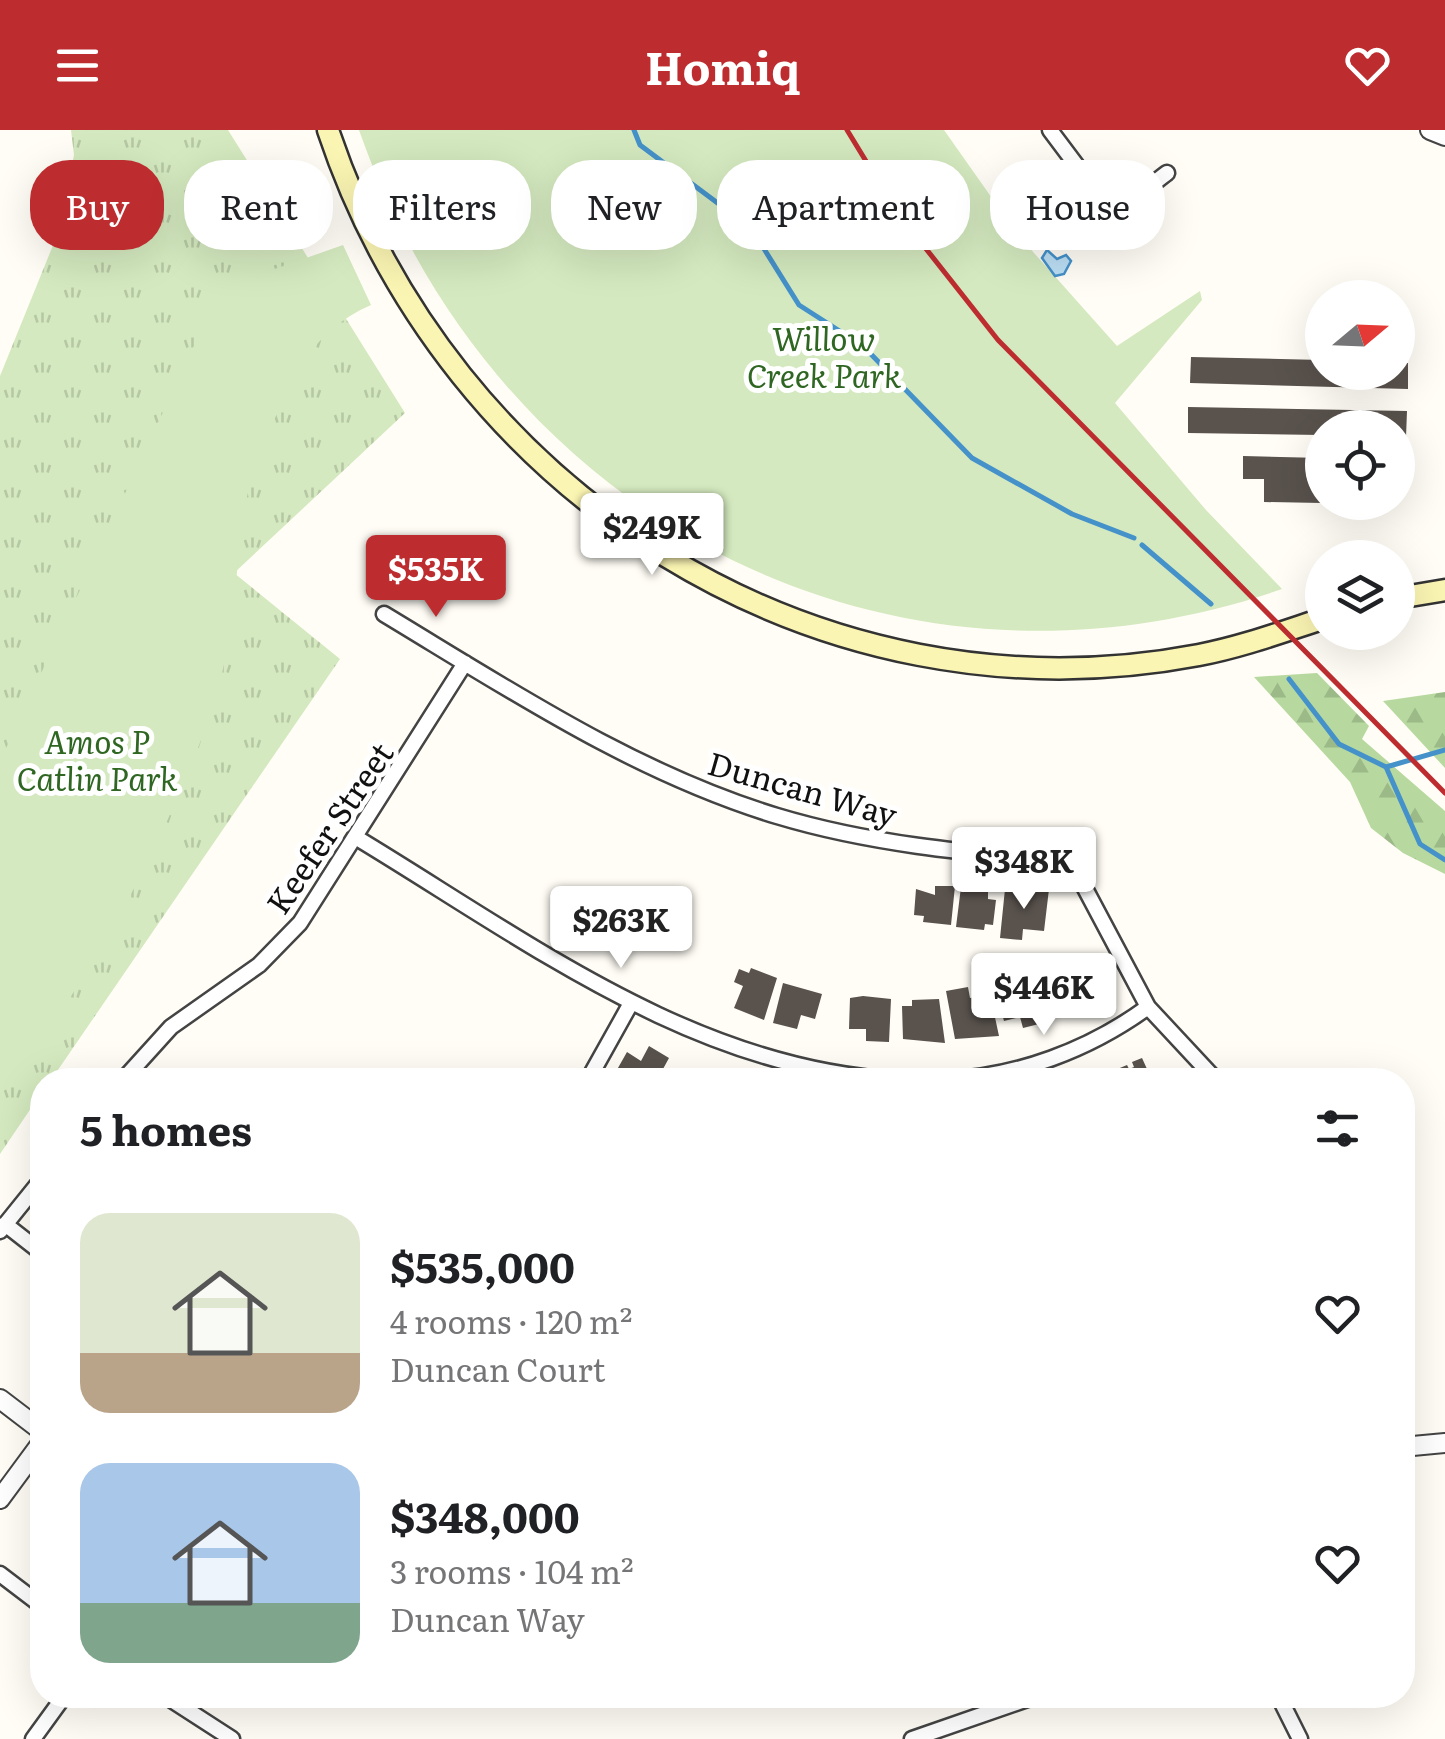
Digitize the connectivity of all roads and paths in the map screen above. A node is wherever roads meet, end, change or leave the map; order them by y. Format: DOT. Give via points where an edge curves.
graph roads {
  1 [pos="328,130"];
  2 [pos="1050,130"];
  3 [pos="1430,130"];
  4 [pos="1445,136"];
  5 [pos="1166,173"];
  6 [pos="1445,590"];
  7 [pos="1415,595"];
  8 [pos="384,614"];
  9 [pos="1305,625"];
  10 [pos="466,663"];
  11 [pos="357,838"];
  12 [pos="630,1003"];
  13 [pos="1148,1007"];
  14 [pos="134,1068"];
  15 [pos="595,1068"];
  16 [pos="812,1068"];
  17 [pos="1006,1068"];
  18 [pos="1205,1068"];
  19 [pos="30,1194"];
  20 [pos="3,1228"];
  21 [pos="30,1245"];
  22 [pos="0,1399"];
  23 [pos="30,1422"];
  24 [pos="1445,1443"];
  25 [pos="1415,1446"];
  26 [pos="30,1458"];
  27 [pos="0,1499"];
  28 [pos="0,1574"];
  29 [pos="30,1597"];
  30 [pos="55,1708"];
  31 [pos="184,1708"];
  32 [pos="1008,1708"];
  33 [pos="1284,1708"];
  34 [pos="946,1734"];
  35 [pos="32,1739"];
  36 [pos="232,1739"];
  37 [pos="912,1739"];
  38 [pos="1300,1739"];
  1 -- 9 [label="main road" via="393,280 458,376 564,486 714,583 809,625 912,653 994,664 1071,666 1201,654"];
  2 -- 5 [label="street" via="1113,204 1124,204"];
  3 -- 4 [label="street"];
  6 -- 7 [label="main road"];
  8 -- 10 [label="street"];
  10 -- 11 [label="street, Keefer Street"];
  10 -- 13 [label="street, Duncan Way" via="653,768 775,815 920,847 1071,862"];
  11 -- 12 [label="street"];
  11 -- 14 [label="street, Keefer Street" via="279,946 171,1026"];
  12 -- 15 [label="street"];
  12 -- 16 [label="street" via="704,1037"];
  13 -- 17 [label="street" via="1052,1059"];
  13 -- 18 [label="street, Duncan Way"];
  19 -- 20 [label="street"];
  20 -- 21 [label="street"];
  22 -- 23 [label="street"];
  24 -- 25 [label="street"];
  26 -- 27 [label="street"];
  28 -- 29 [label="street"];
  30 -- 35 [label="street"];
  31 -- 36 [label="street"];
  32 -- 34 [label="street"];
  33 -- 38 [label="street"];
  34 -- 37 [label="street"];
}
